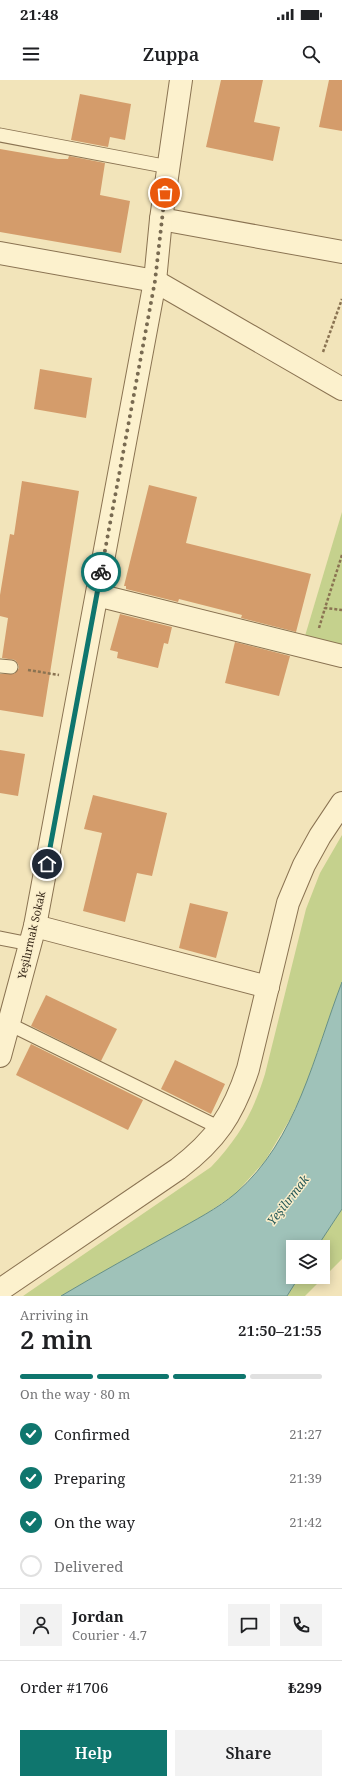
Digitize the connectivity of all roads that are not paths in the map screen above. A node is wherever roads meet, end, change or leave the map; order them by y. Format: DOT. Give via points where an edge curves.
graph roads {
  1 [pos="181,80"];
  2 [pos="0,135"];
  3 [pos="169,167"];
  4 [pos="161,219"];
  5 [pos="342,252"];
  6 [pos="0,253"];
  7 [pos="155,281"];
  8 [pos="342,388"];
  9 [pos="97,595"];
  10 [pos="342,656"];
  11 [pos="342,803"];
  12 [pos="33,935"];
  13 [pos="0,938"];
  14 [pos="268,987"];
  15 [pos="8,1024"];
  16 [pos="0,1056"];
  17 [pos="220,1128"];
  18 [pos="0,1290"];
  1 -- 3 [label="street, Yeşilırmak Sokak"];
  2 -- 3 [label="lane"];
  3 -- 4 [label="street, Yeşilırmak Sokak"];
  4 -- 5 [label="street"];
  4 -- 7 [label="street, Yeşilırmak Sokak"];
  6 -- 7 [label="street"];
  7 -- 8 [label="street"];
  7 -- 9 [label="street, Yeşilırmak Sokak"];
  9 -- 10 [label="street"];
  9 -- 12 [label="street, Yeşilırmak Sokak"];
  11 -- 14 [label="street" via="304,865 288,903"];
  12 -- 13 [label="lane"];
  12 -- 14 [label="street"];
  12 -- 15 [label="street, Yeşilırmak Sokak"];
  14 -- 17 [label="street" via="240,1094"];
  15 -- 16 [label="street, Yeşilırmak Sokak"];
  15 -- 17 [label="lane"];
  17 -- 18 [label="street" via="199,1153 178,1169"];
}
